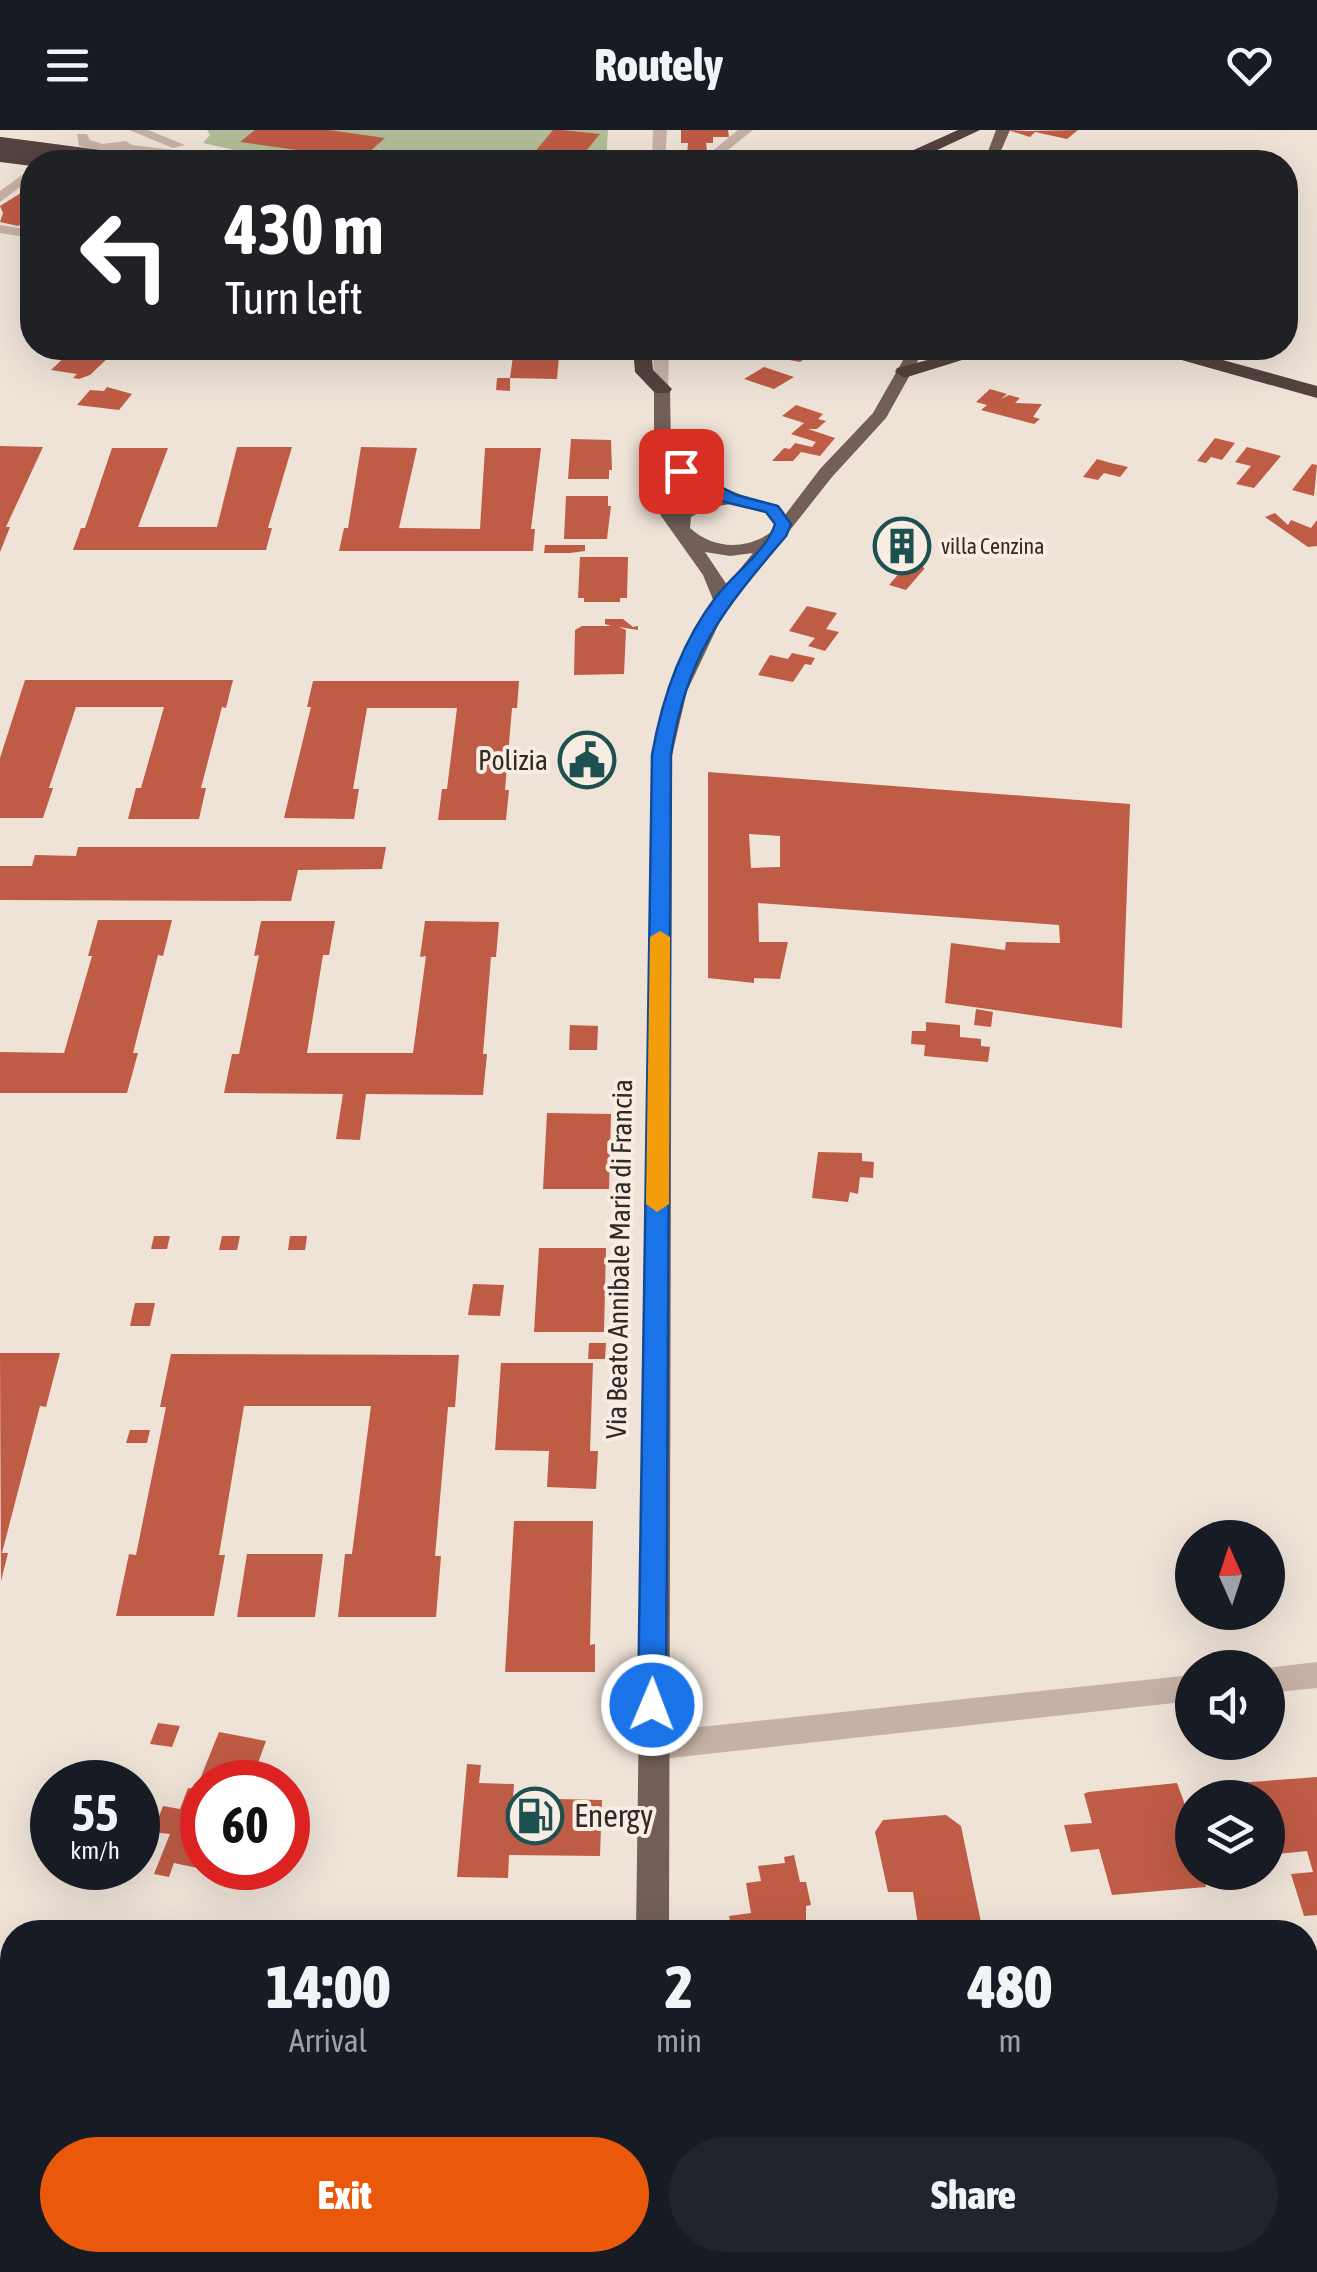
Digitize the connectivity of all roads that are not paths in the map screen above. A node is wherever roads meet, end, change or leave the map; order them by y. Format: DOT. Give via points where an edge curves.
graph roads {
  1 [pos="136,130"];
  2 [pos="746,130"];
  3 [pos="972,130"];
  4 [pos="89,132"];
  5 [pos="63,150"];
  6 [pos="96,150"];
  7 [pos="106,150"];
  8 [pos="202,150"];
  9 [pos="720,150"];
  10 [pos="931,150"];
  11 [pos="20,182"];
  12 [pos="0,198"];
  13 [pos="643,360"];
  14 [pos="662,360"];
  15 [pos="910,360"];
  16 [pos="948,360"];
  17 [pos="1203,360"];
  18 [pos="1237,360"];
  19 [pos="1285,362"];
  20 [pos="1317,371"];
  21 [pos="904,372"];
  22 [pos="1317,383"];
  23 [pos="662,389"];
  24 [pos="1317,392"];
  25 [pos="661,450"];
  26 [pos="826,473"];
  27 [pos="738,499"];
  28 [pos="684,534"];
  29 [pos="777,536"];
  30 [pos="722,600"];
  31 [pos="1317,1675"];
  32 [pos="1285,1678"];
  33 [pos="1175,1690"];
  34 [pos="652,1746"];
  35 [pos="652,1920"];
  1 -- 7 [label="street" via="136,140"];
  1 -- 8 [label="street"];
  2 -- 9 [label="street"];
  3 -- 10 [label="highway"];
  4 -- 5 [label="street"];
  4 -- 6 [label="street" via="84,143"];
  11 -- 12 [label="street"];
  13 -- 23 [label="highway" via="644,372"];
  14 -- 23 [label="street"];
  15 -- 21 [label="main road, Via Beato Annibale Maria di Francia"];
  16 -- 21 [label="highway"];
  17 -- 24 [label="highway"];
  18 -- 22 [label="highway"];
  19 -- 20 [label="highway"];
  21 -- 26 [label="main road, Via Beato Annibale Maria di Francia" via="880,415"];
  23 -- 25 [label="main road"];
  25 -- 27 [label="main road" via="692,479"];
  25 -- 28 [label="main road" via="663,506"];
  26 -- 27 [label="main road" via="800,490"];
  26 -- 29 [label="main road, Via Beato Annibale Maria di Francia"];
  27 -- 28 [label="main road" via="691,508 680,522"];
  27 -- 29 [label="main road" via="772,509 783,524"];
  28 -- 29 [label="main road" via="730,550"];
  28 -- 30 [label="main road" via="718,577"];
  29 -- 30 [label="main road, Via Beato Annibale Maria di Francia"];
  30 -- 34 [label="main road, Via Beato Annibale Maria di Francia" via="670,703 662,755"];
  31 -- 32 [label="street"];
  33 -- 34 [label="street"];
  34 -- 35 [label="main road, Via Beato Annibale Maria di Francia"];
}
